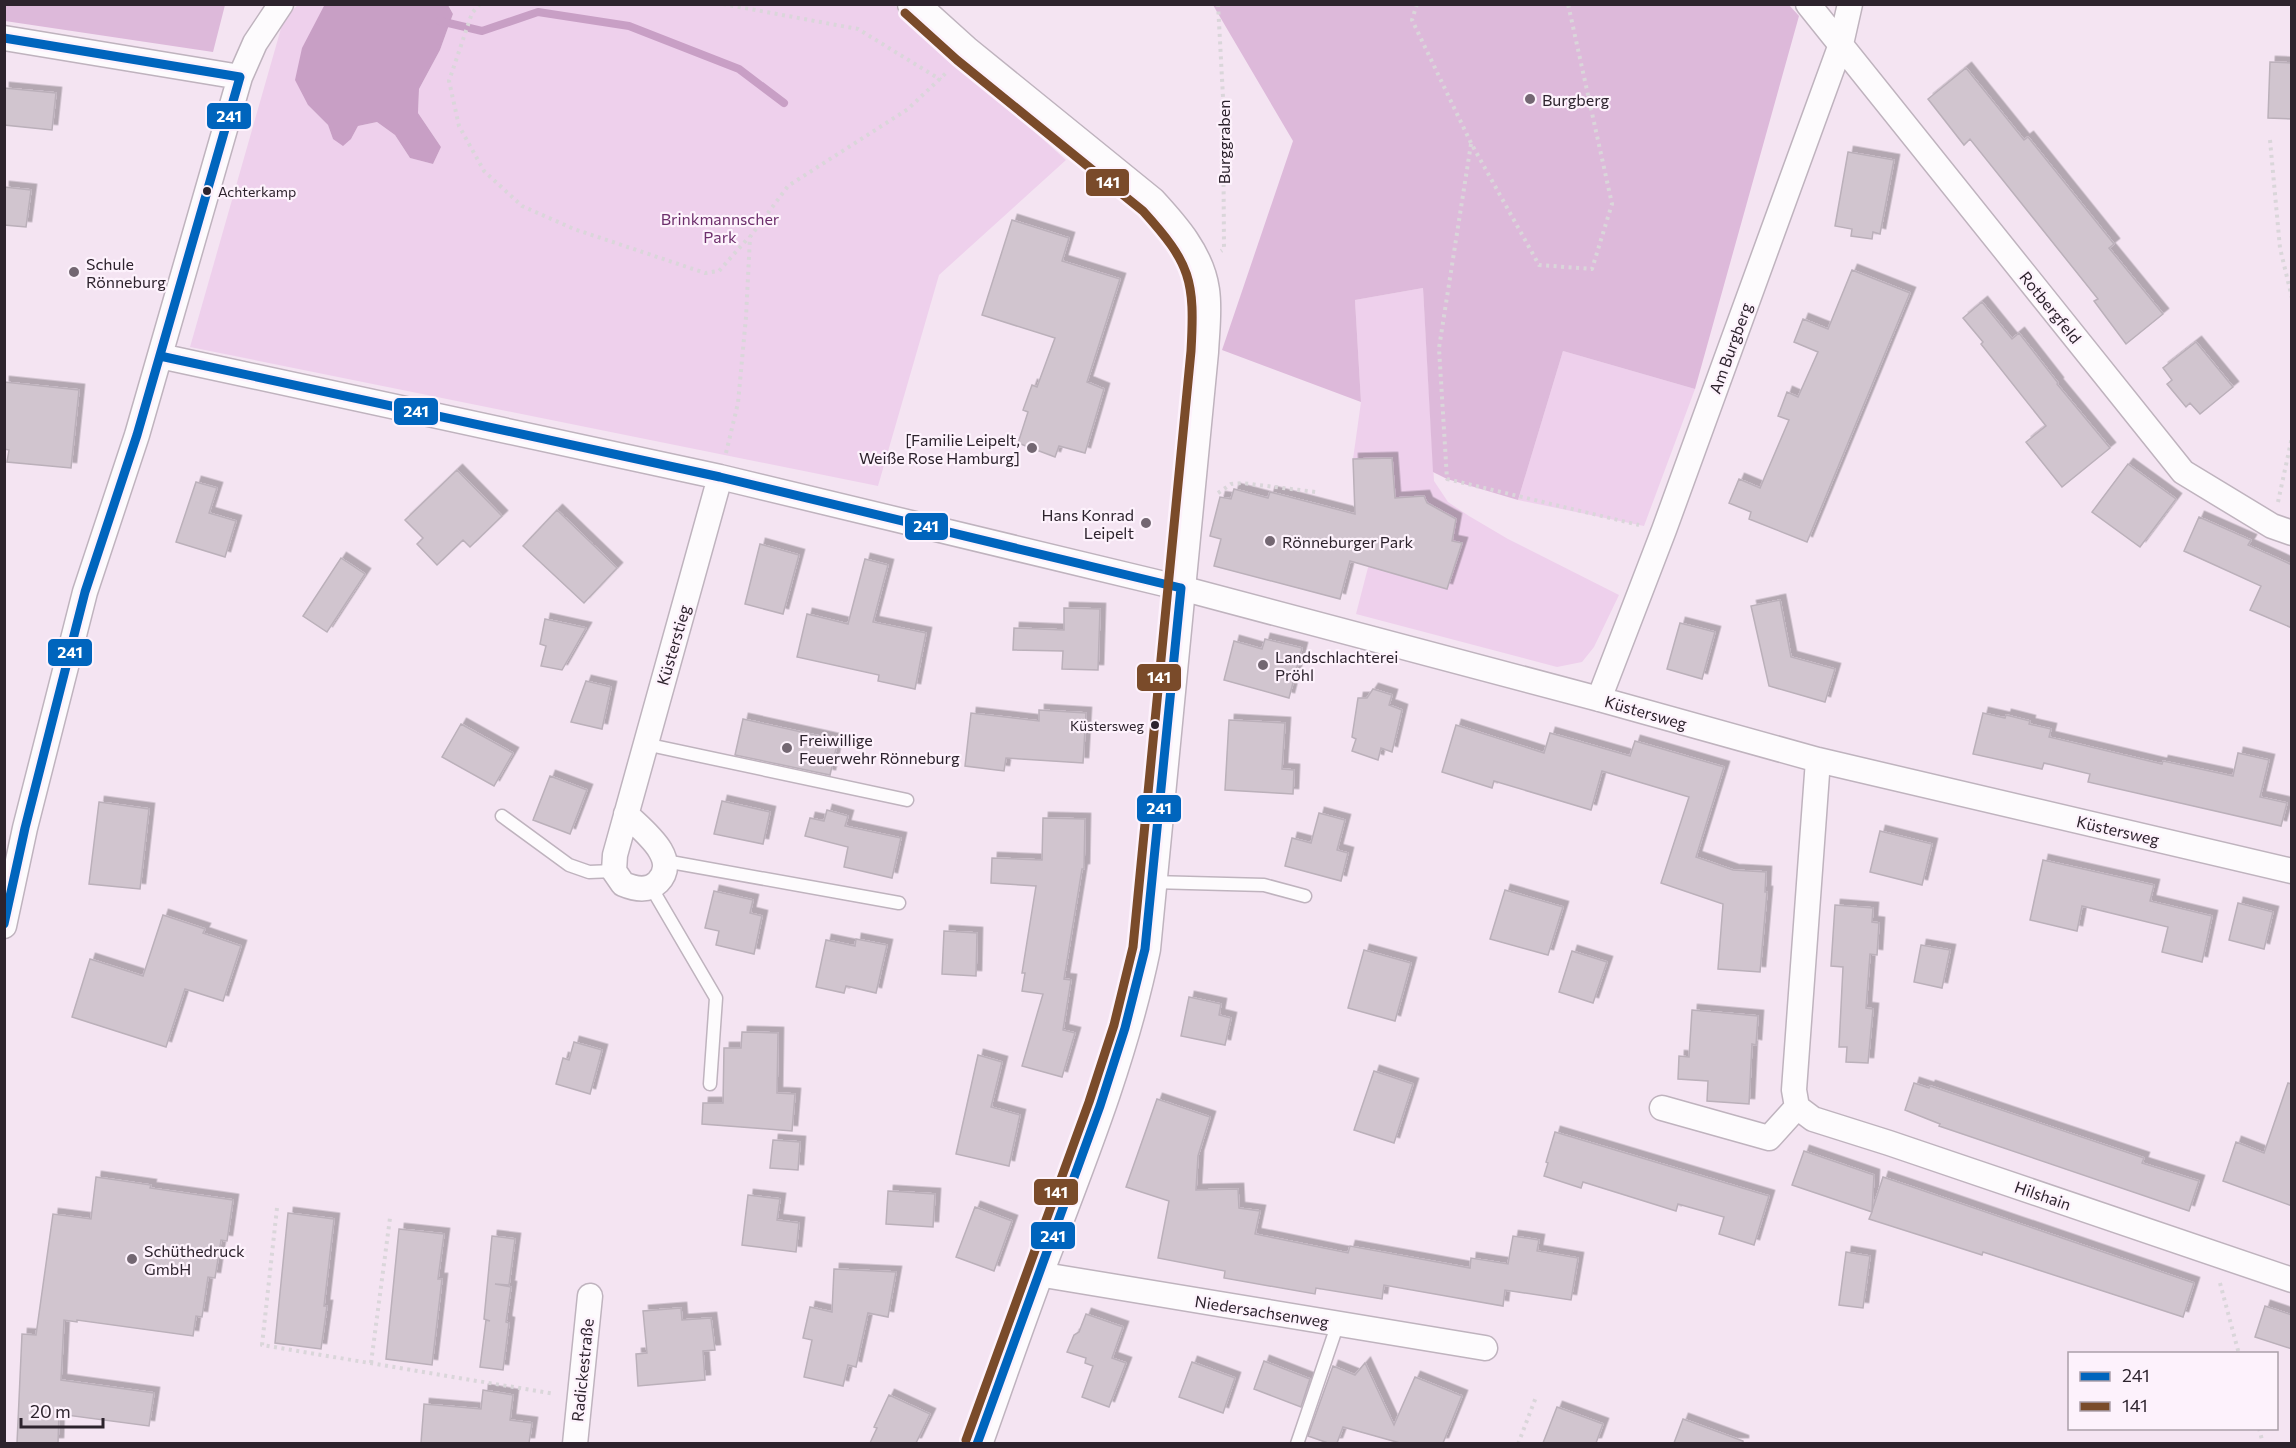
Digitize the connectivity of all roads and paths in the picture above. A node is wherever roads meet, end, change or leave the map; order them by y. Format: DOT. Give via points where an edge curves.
graph roads {
  1 [pos="281,4"];
  2 [pos="480,4"];
  3 [pos="723,4"];
  4 [pos="913,4"];
  5 [pos="1218,4"];
  6 [pos="1417,4"];
  7 [pos="1568,4"];
  8 [pos="1808,4"];
  9 [pos="1850,4"];
  10 [pos="4,38"];
  11 [pos="1841,44"];
  12 [pos="965,51"];
  13 [pos="240,77"];
  14 [pos="941,80"];
  15 [pos="2270,140"];
  16 [pos="1471,143"];
  17 [pos="750,237"];
  18 [pos="1197,266"];
  19 [pos="2292,298"];
  20 [pos="160,356"];
  21 [pos="2292,437"];
  22 [pos="720,477"];
  23 [pos="1316,492"];
  24 [pos="1214,499"];
  25 [pos="2282,529"];
  26 [pos="1664,530"];
  27 [pos="1181,588"];
  28 [pos="1599,699"];
  29 [pos="645,744"];
  30 [pos="1818,760"];
  31 [pos="907,800"];
  32 [pos="626,814"];
  33 [pos="502,816"];
  34 [pos="15,827"];
  35 [pos="665,861"];
  36 [pos="614,871"];
  37 [pos="2292,871"];
  38 [pos="1152,882"];
  39 [pos="651,887"];
  40 [pos="1305,896"];
  41 [pos="899,903"];
  42 [pos="4,926"];
  43 [pos="710,1084"];
  44 [pos="1797,1107"];
  45 [pos="1662,1108"];
  46 [pos="277,1208"];
  47 [pos="390,1218"];
  48 [pos="2212,1254"];
  49 [pos="1038,1274"];
  50 [pos="2292,1280"];
  51 [pos="590,1296"];
  52 [pos="1338,1323"];
  53 [pos="1485,1348"];
  54 [pos="2239,1352"];
  55 [pos="371,1364"];
  56 [pos="1536,1397"];
  57 [pos="579,1398"];
  58 [pos="575,1443"];
  59 [pos="976,1443"];
  60 [pos="1297,1443"];
  61 [pos="1518,1443"];
  1 -- 13 [label="street" via="255,43"];
  2 -- 17 [label="path" via="472,13 449,81 459,126 484,171 522,206 574,229 705,273 718,271"];
  3 -- 14 [label="path" via="858,29"];
  4 -- 12 [label="street"];
  5 -- 18 [label="path, Burggraben" via="1224,249"];
  6 -- 16 [label="path" via="1412,20"];
  7 -- 16 [label="path" via="1612,204 1592,269 1539,265"];
  8 -- 11 [label="street"];
  9 -- 11 [label="street, Am Burgberg"];
  10 -- 13 [label="street"];
  11 -- 25 [label="street, Rotbergfeld" via="2182,472"];
  11 -- 26 [label="street, Am Burgberg"];
  12 -- 14 [label="path"];
  12 -- 18 [label="street" via="1151,202 1174,228"];
  13 -- 20 [label="street"];
  14 -- 17 [label="path" via="908,109 788,186"];
  15 -- 19 [label="path" via="2280,248"];
  16 -- 26 [label="path" via="1439,348 1447,479"];
  17 -- 22 [label="path" via="738,403"];
  18 -- 27 [label="street" via="1204,289 1204,333"];
  20 -- 22 [label="street, Küstersweg"];
  20 -- 34 [label="street"];
  21 -- 25 [label="path"];
  22 -- 27 [label="street, Küstersweg"];
  22 -- 29 [label="street, Küsterstieg"];
  23 -- 24 [label="path" via="1242,483 1222,489"];
  26 -- 28 [label="street, Am Burgberg"];
  27 -- 28 [label="street, Küstersweg"];
  27 -- 38 [label="street"];
  28 -- 30 [label="street, Küstersweg"];
  29 -- 31 [label="lane"];
  29 -- 32 [label="street, Küsterstieg"];
  30 -- 37 [label="street, Küstersweg"];
  30 -- 44 [label="street" via="1794,1090"];
  32 -- 35 [label="street" via="657,846"];
  32 -- 36 [label="street, Küsterstieg"];
  33 -- 36 [label="lane" via="569,865 589,872"];
  34 -- 42 [label="street"];
  35 -- 39 [label="street" via="663,876"];
  35 -- 41 [label="lane"];
  36 -- 39 [label="street" via="622,884"];
  38 -- 40 [label="lane" via="1264,885"];
  38 -- 49 [label="street" via="1137,986 1098,1117"];
  39 -- 43 [label="lane" via="716,998"];
  44 -- 45 [label="street" via="1769,1138"];
  44 -- 48 [label="street, Hilshain" via="1813,1119"];
  46 -- 55 [label="path" via="262,1345"];
  47 -- 55 [label="path"];
  48 -- 50 [label="street, Hilshain"];
  48 -- 54 [label="path"];
  49 -- 52 [label="street, Niedersachsenweg"];
  49 -- 59 [label="street"];
  51 -- 57 [label="street, Radickestraße"];
  52 -- 53 [label="street, Niedersachsenweg"];
  52 -- 60 [label="lane"];
  55 -- 57 [label="path"];
  56 -- 61 [label="path"];
  57 -- 58 [label="street, Radickestraße"];
}
